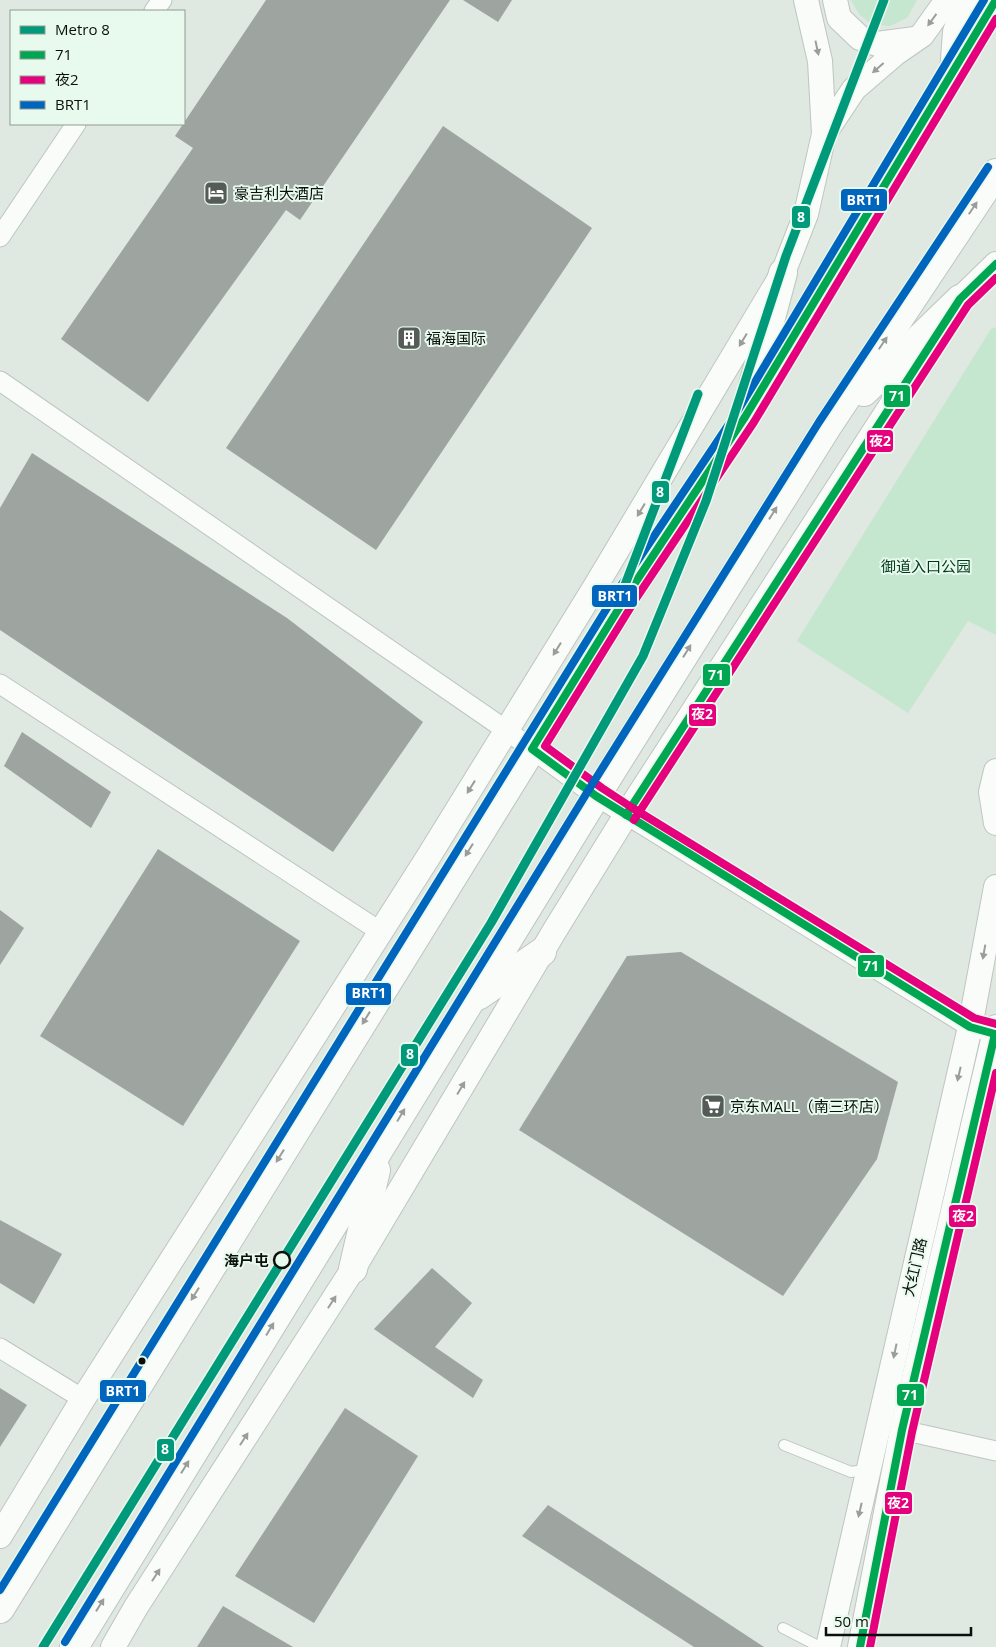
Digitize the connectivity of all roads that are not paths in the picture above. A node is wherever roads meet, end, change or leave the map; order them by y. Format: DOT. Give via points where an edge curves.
graph roads {
  1 [pos="806,0"];
  2 [pos="835,0"];
  3 [pos="947,0"];
  4 [pos="966,0"];
  5 [pos="996,0"];
  6 [pos="916,38"];
  7 [pos="952,72"];
  8 [pos="75,125"];
  9 [pos="824,134"];
  10 [pos="996,173"];
  11 [pos="0,237"];
  12 [pos="996,264"];
  13 [pos="784,274"];
  14 [pos="996,279"];
  15 [pos="960,299"];
  16 [pos="0,381"];
  17 [pos="745,417"];
  18 [pos="827,427"];
  19 [pos="0,684"];
  20 [pos="506,730"];
  21 [pos="532,749"];
  22 [pos="996,771"];
  23 [pos="596,796"];
  24 [pos="626,815"];
  25 [pos="996,823"];
  26 [pos="996,887"];
  27 [pos="380,932"];
  28 [pos="542,952"];
  29 [pos="470,1001"];
  30 [pos="970,1027"];
  31 [pos="995,1031"];
  32 [pos="381,1147"];
  33 [pos="353,1268"];
  34 [pos="0,1348"];
  35 [pos="83,1399"];
  36 [pos="902,1430"];
  37 [pos="784,1445"];
  38 [pos="996,1451"];
  39 [pos="882,1471"];
  40 [pos="0,1536"];
  41 [pos="0,1609"];
  42 [pos="782,1628"];
  43 [pos="74,1647"];
  44 [pos="113,1647"];
  45 [pos="820,1647"];
  46 [pos="828,1647"];
  47 [pos="860,1647"];
  1 -- 9 [label="street, one-way" via="820,61"];
  2 -- 6 [label="street" via="839,18 860,38 877,44"];
  3 -- 6 [label="street, one-way" via="922,35"];
  4 -- 7 [label="street" via="954,32"];
  5 -- 7 [label="highway"];
  6 -- 9 [label="street, one-way" via="854,89"];
  7 -- 17 [label="highway"];
  8 -- 11 [label="street"];
  9 -- 13 [label="street" via="806,214"];
  18 -- 10 [label="highway, one-way"];
  12 -- 15 [label="street"];
  13 -- 17 [label="highway"];
  13 -- 20 [label="street, one-way"];
  14 -- 15 [label="street"];
  15 -- 18 [label="highway"];
  15 -- 24 [label="street"];
  16 -- 20 [label="street"];
  17 -- 21 [label="highway" via="629,592"];
  23 -- 18 [label="highway, one-way"];
  19 -- 27 [label="street"];
  20 -- 21 [label="street"];
  20 -- 27 [label="street, one-way"];
  21 -- 23 [label="street"];
  21 -- 41 [label="highway, one-way"];
  22 -- 25 [label="street" via="991,792"];
  23 -- 24 [label="street"];
  23 -- 29 [label="highway"];
  24 -- 28 [label="street"];
  24 -- 30 [label="street"];
  26 -- 30 [label="street, 大红门路, one-way"];
  27 -- 35 [label="street"];
  28 -- 29 [label="highway"];
  33 -- 28 [label="street, one-way"];
  32 -- 29 [label="highway, one-way"];
  30 -- 31 [label="street"];
  30 -- 39 [label="street, 大红门路, one-way"];
  31 -- 36 [label="street, 大红门路"];
  32 -- 33 [label="highway"];
  43 -- 32 [label="highway, one-way"];
  44 -- 33 [label="street, one-way"];
  34 -- 35 [label="street"];
  35 -- 40 [label="street"];
  36 -- 38 [label="street"];
  36 -- 39 [label="street, 大红门路"];
  37 -- 39 [label="lane" via="851,1472"];
  39 -- 46 [label="street, 大红门路, one-way"];
  39 -- 47 [label="street, 大红门路"];
  42 -- 45 [label="lane"];
}
